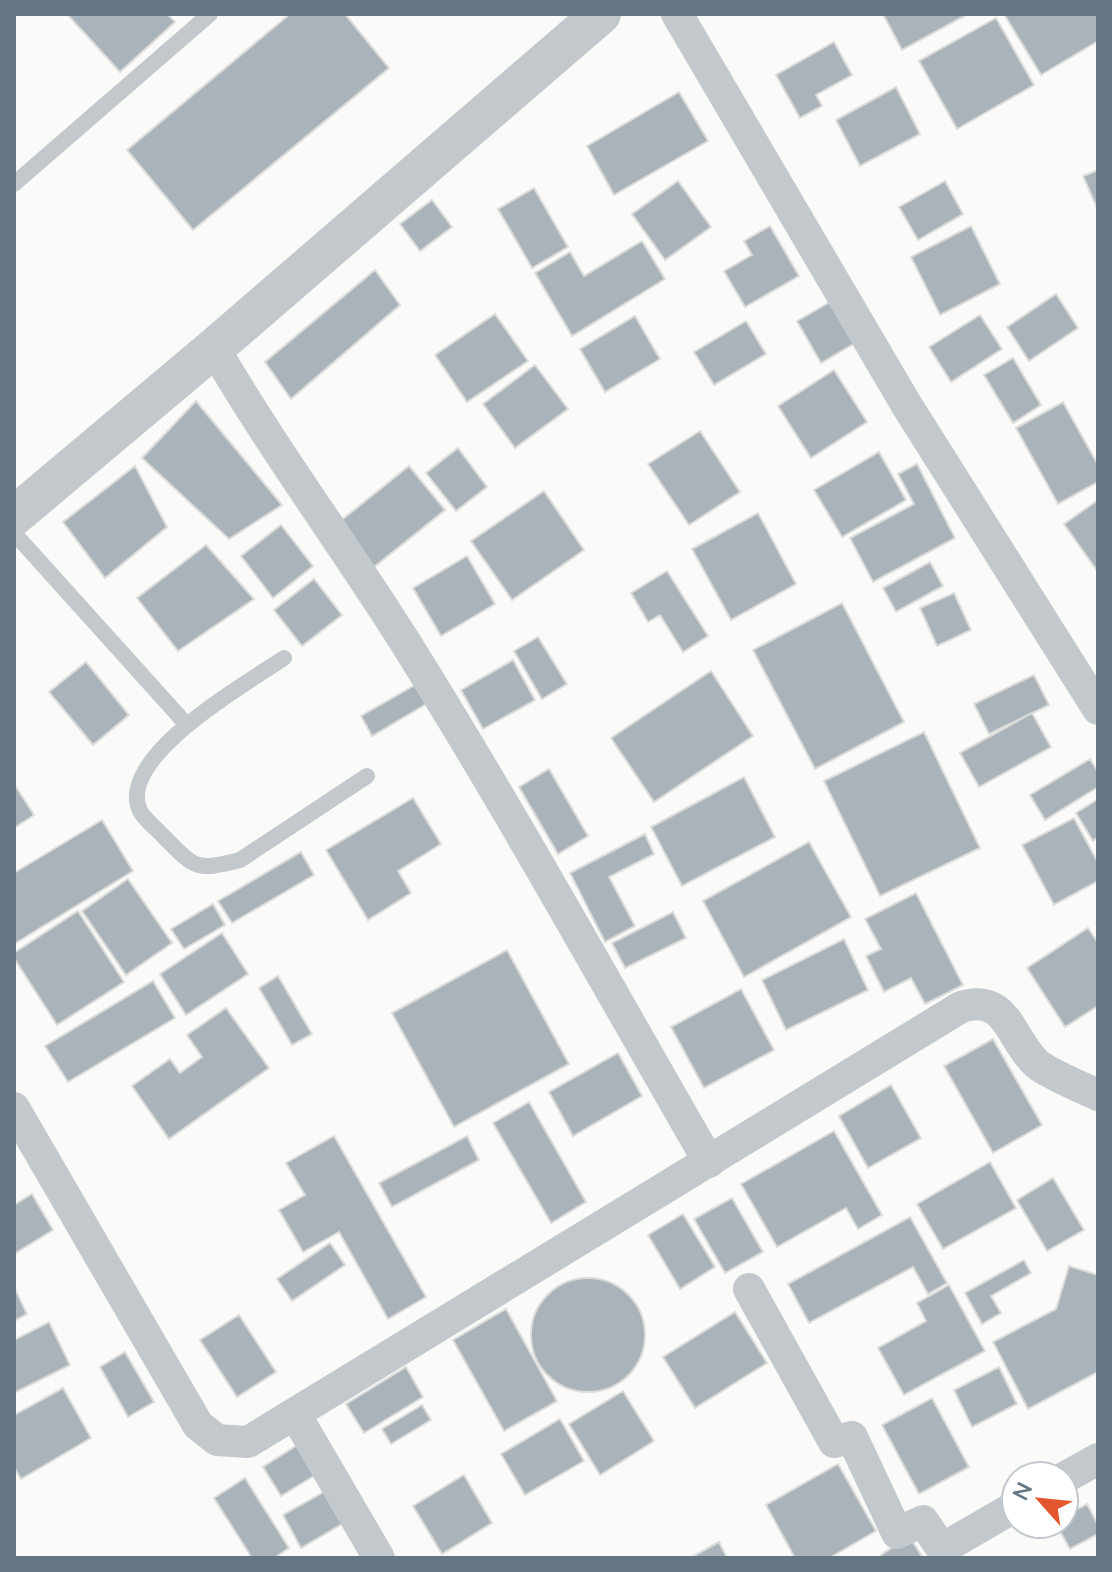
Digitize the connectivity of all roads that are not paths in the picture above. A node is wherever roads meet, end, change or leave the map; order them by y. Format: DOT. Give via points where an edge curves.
graph roads {
  1 [pos="210,14"];
  2 [pos="601,14"];
  3 [pos="677,14"];
  4 [pos="14,184"];
  5 [pos="214,348"];
  6 [pos="14,516"];
  7 [pos="14,533"];
  8 [pos="284,658"];
  9 [pos="1098,709"];
  10 [pos="187,725"];
  11 [pos="367,776"];
  12 [pos="1098,1097"];
  13 [pos="14,1108"];
  14 [pos="709,1162"];
  15 [pos="749,1289"];
  16 [pos="295,1414"];
  17 [pos="1098,1459"];
  18 [pos="1080,1469"];
  19 [pos="1000,1515"];
  20 [pos="379,1558"];
  1 -- 4 [label="lane"];
  2 -- 5 [label="street"];
  3 -- 9 [label="street" via="906,404"];
  5 -- 6 [label="street"];
  5 -- 14 [label="street" via="468,743"];
  7 -- 10 [label="lane"];
  8 -- 10 [label="lane"];
  10 -- 11 [label="lane" via="143,773 138,800 140,811 188,861 203,868 240,860"];
  12 -- 14 [label="street" via="1037,1064 997,1009 977,1002"];
  13 -- 16 [label="street" via="198,1425 217,1440 248,1442"];
  14 -- 16 [label="street"];
  15 -- 19 [label="street" via="834,1442 852,1437 897,1533 923,1521 942,1549"];
  16 -- 20 [label="street"];
  17 -- 18 [label="street"];
}
